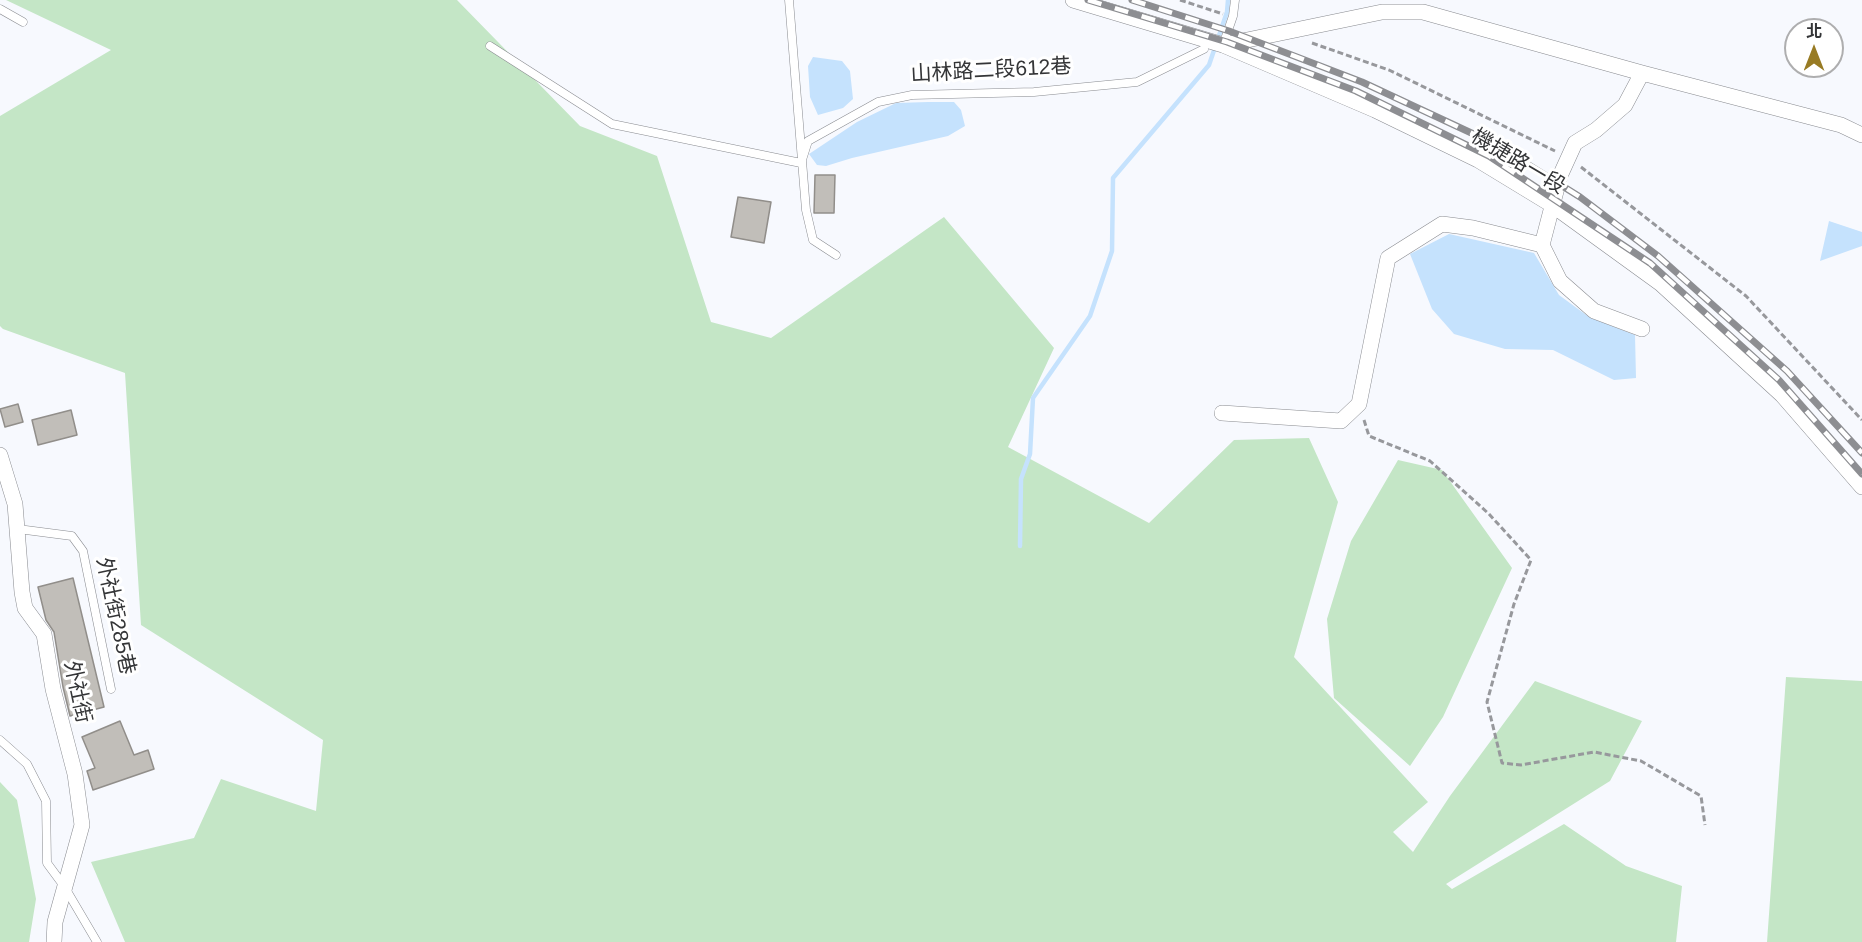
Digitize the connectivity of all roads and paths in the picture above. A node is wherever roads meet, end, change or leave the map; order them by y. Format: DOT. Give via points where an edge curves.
graph roads {
  1 [pos="789,0"];
  2 [pos="1073,0"];
  3 [pos="1180,0"];
  4 [pos="1235,0"];
  5 [pos="0,9"];
  6 [pos="1215,11"];
  7 [pos="23,22"];
  8 [pos="1205,44"];
  9 [pos="1222,45"];
  10 [pos="490,46"];
  11 [pos="1642,74"];
  12 [pos="1862,135"];
  13 [pos="801,164"];
  14 [pos="1552,205"];
  15 [pos="1542,245"];
  16 [pos="836,255"];
  17 [pos="1642,329"];
  18 [pos="1359,404"];
  19 [pos="1222,413"];
  20 [pos="0,455"];
  21 [pos="1862,487"];
  22 [pos="18,529"];
  23 [pos="111,689"];
  24 [pos="0,740"];
  25 [pos="1705,825"];
  26 [pos="64,886"];
  27 [pos="54,942"];
  28 [pos="97,942"];
  1 -- 13 [label="lane"];
  2 -- 8 [label="street, 機捷路一段"];
  3 -- 6 [label="path"];
  4 -- 9 [label="lane"];
  5 -- 7 [label="lane"];
  8 -- 9 [label="street, 機捷路一段"];
  8 -- 13 [label="lane, 山林路二段612巷" via="1137,81 1034,92 912,94 878,102 808,141"];
  9 -- 11 [label="street" via="1382,12 1423,12"];
  9 -- 14 [label="street, 機捷路一段" via="1375,110 1478,160"];
  10 -- 13 [label="lane" via="612,124"];
  11 -- 12 [label="street" via="1841,125"];
  11 -- 14 [label="street" via="1625,105 1575,143"];
  13 -- 16 [label="lane" via="813,240"];
  14 -- 15 [label="street"];
  14 -- 21 [label="street, 機捷路一段" via="1670,292 1782,395"];
  15 -- 17 [label="street" via="1560,281 1594,311"];
  15 -- 18 [label="street" via="1442,224 1388,258"];
  18 -- 19 [label="street" via="1341,421"];
  18 -- 25 [label="path" via="1369,436 1430,461 1489,514 1531,560 1514,604 1487,702 1502,763 1521,765 1594,752 1641,761 1701,796"];
  20 -- 22 [label="street, 外社街"];
  22 -- 23 [label="lane, 外社街285巷" via="72,537 83,551"];
  22 -- 26 [label="street, 外社街" via="22,592 26,608 44,633 53,689 75,774 82,825"];
  24 -- 26 [label="lane" via="27,764 46,801 47,863"];
  26 -- 27 [label="street, 外社街"];
  26 -- 28 [label="lane"];
}
